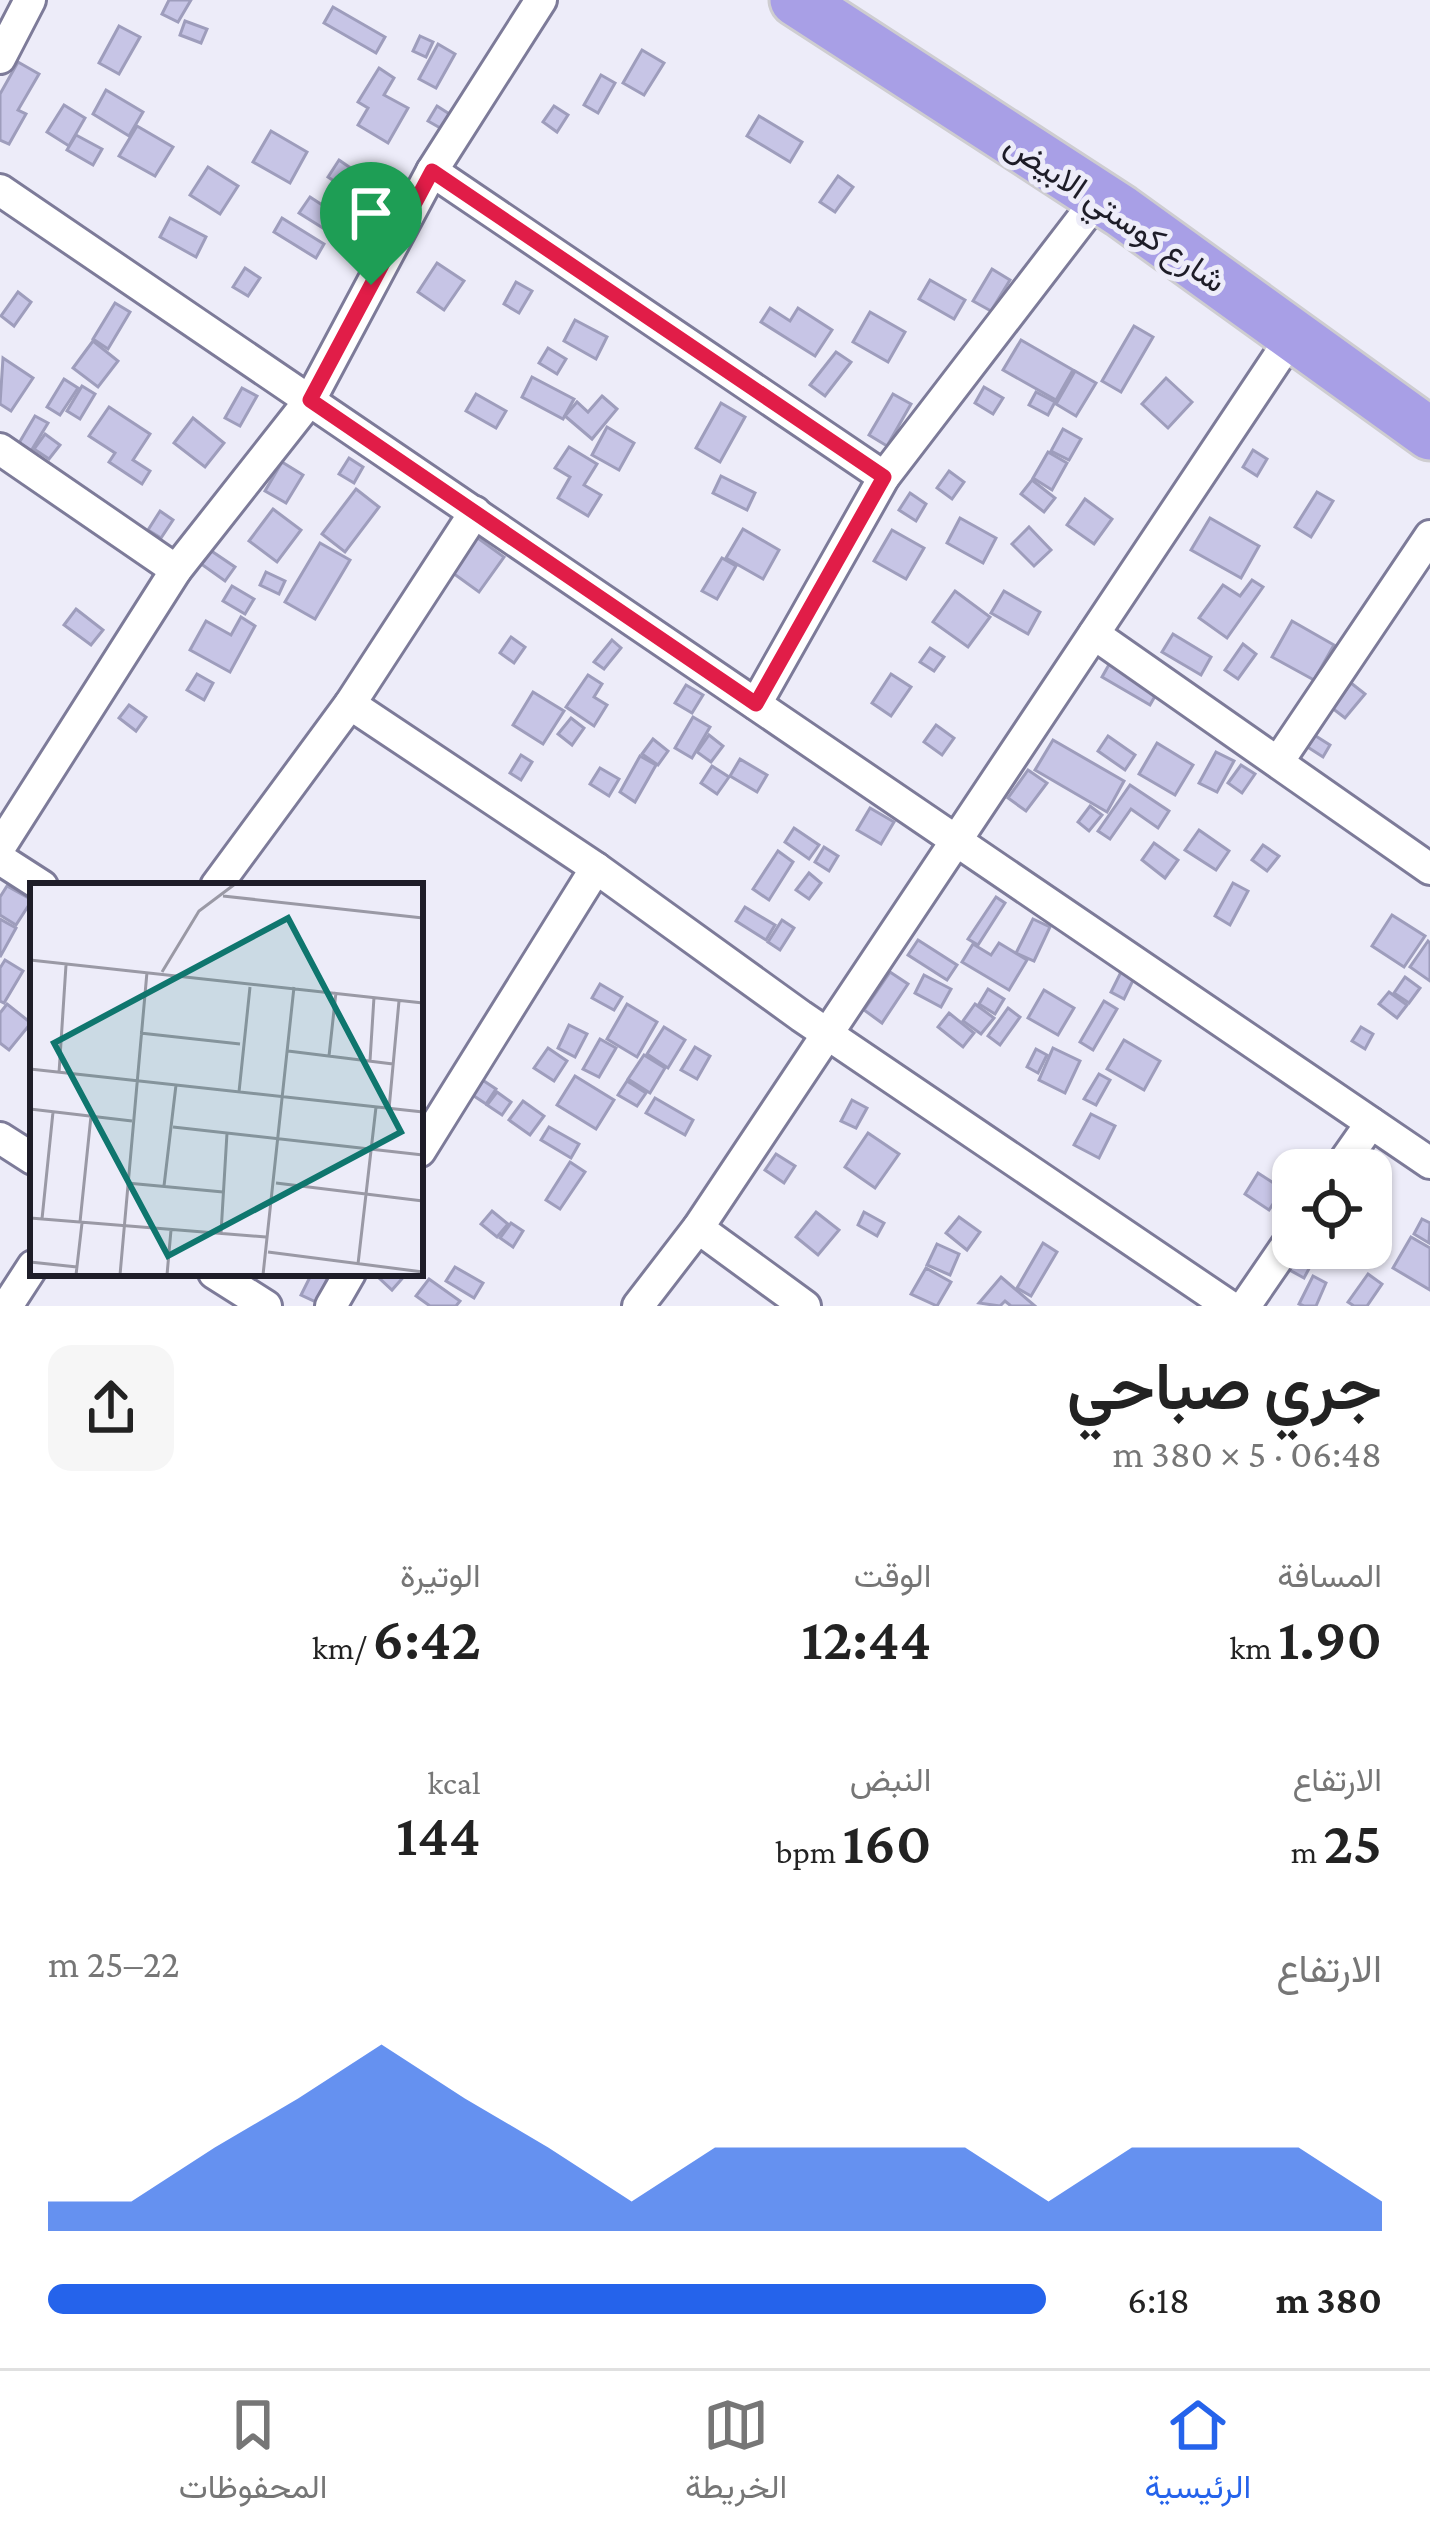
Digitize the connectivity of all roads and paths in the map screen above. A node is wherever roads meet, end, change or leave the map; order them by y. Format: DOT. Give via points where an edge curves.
graph roads {
  1 [pos="30,0"];
  2 [pos="541,0"];
  3 [pos="796,0"];
  4 [pos="0,58"];
  5 [pos="432,171"];
  6 [pos="0,190"];
  7 [pos="1100,197"];
  8 [pos="1293,335"];
  9 [pos="310,400"];
  10 [pos="1430,434"];
  11 [pos="0,449"];
  12 [pos="884,477"];
  13 [pos="475,512"];
  14 [pos="1430,536"];
  15 [pos="176,570"];
  16 [pos="1094,634"];
  17 [pos="350,704"];
  18 [pos="756,704"];
  19 [pos="1277,762"];
  20 [pos="956,840"];
  21 [pos="0,847"];
  22 [pos="0,859"];
  23 [pos="596,868"];
  24 [pos="1430,869"];
  25 [pos="37,883"];
  26 [pos="218,883"];
  27 [pos="827,1034"];
  28 [pos="1370,1123"];
  29 [pos="0,1138"];
  30 [pos="423,1139"];
  31 [pos="1352,1149"];
  32 [pos="30,1157"];
  33 [pos="1430,1163"];
  34 [pos="698,1228"];
  35 [pos="1272,1267"];
  36 [pos="30,1271"];
  37 [pos="219,1276"];
  38 [pos="348,1276"];
  39 [pos="7,1306"];
  40 [pos="266,1306"];
  41 [pos="331,1306"];
  42 [pos="638,1306"];
  43 [pos="805,1306"];
  44 [pos="1229,1306"];
  45 [pos="1245,1306"];
  1 -- 4 [label="street"];
  2 -- 5 [label="street"];
  3 -- 7 [label="highway, شارع كوستي الابيض"];
  5 -- 9 [label="street"];
  5 -- 12 [label="street"];
  6 -- 9 [label="street"];
  7 -- 8 [label="highway, شارع كوستي الابيض"];
  7 -- 12 [label="street"];
  8 -- 10 [label="highway, شارع كوستي الابيض"];
  8 -- 16 [label="street"];
  9 -- 13 [label="street"];
  9 -- 15 [label="street"];
  11 -- 15 [label="street"];
  12 -- 18 [label="street"];
  13 -- 17 [label="street"];
  13 -- 18 [label="street"];
  14 -- 19 [label="street"];
  15 -- 21 [label="street"];
  16 -- 19 [label="street"];
  16 -- 20 [label="street"];
  17 -- 23 [label="street"];
  17 -- 26 [label="street"];
  18 -- 20 [label="street"];
  19 -- 24 [label="street"];
  20 -- 27 [label="street"];
  20 -- 28 [label="street"];
  22 -- 25 [label="street"];
  23 -- 27 [label="street"];
  23 -- 30 [label="street"];
  27 -- 34 [label="street"];
  27 -- 44 [label="street"];
  28 -- 31 [label="street"];
  28 -- 33 [label="street"];
  29 -- 32 [label="street"];
  34 -- 42 [label="street"];
  34 -- 43 [label="street"];
  35 -- 45 [label="street"];
  36 -- 39 [label="street"];
  37 -- 40 [label="street"];
  38 -- 41 [label="street"];
}
